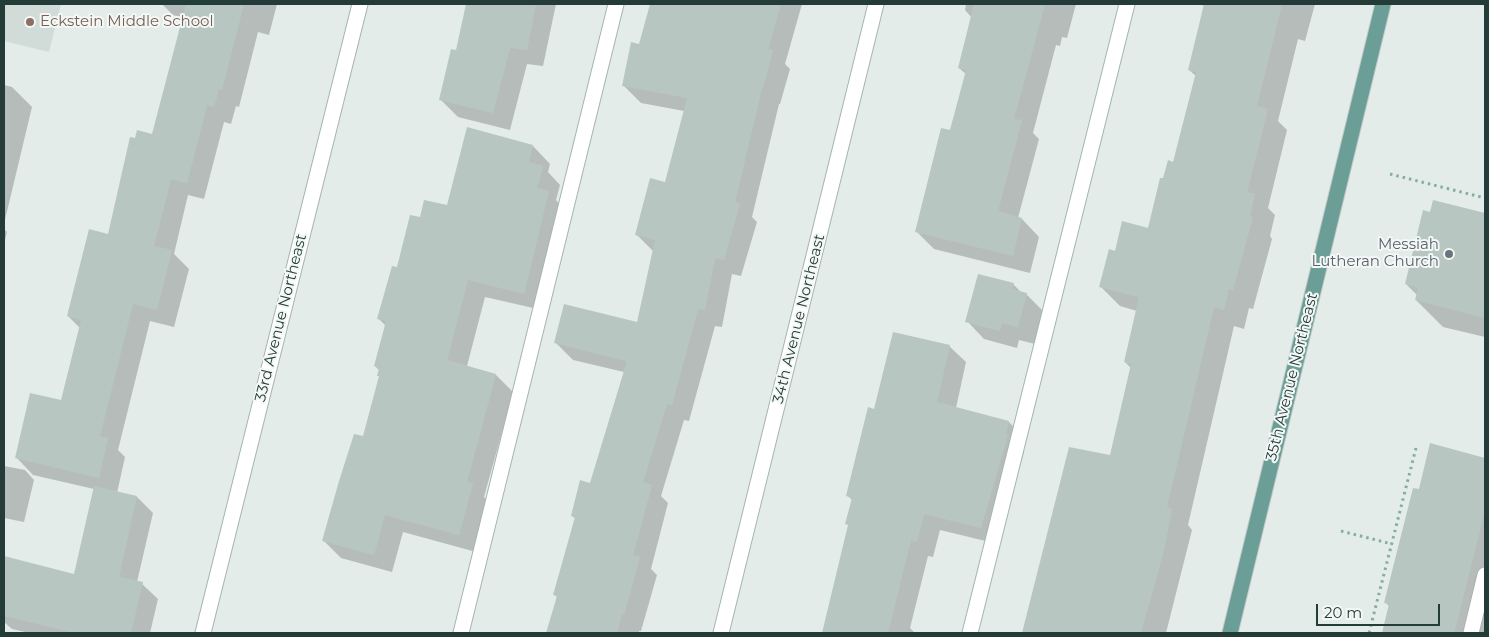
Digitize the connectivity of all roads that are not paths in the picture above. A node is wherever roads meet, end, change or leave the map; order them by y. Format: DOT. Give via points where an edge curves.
graph roads {
  1 [pos="360,4"];
  2 [pos="616,4"];
  3 [pos="876,4"];
  4 [pos="1127,4"];
  5 [pos="1383,4"];
  6 [pos="1485,575"];
  7 [pos="203,633"];
  8 [pos="461,633"];
  9 [pos="721,633"];
  10 [pos="970,633"];
  11 [pos="1230,633"];
  12 [pos="1471,633"];
  1 -- 7 [label="street, 33rd Avenue Northeast"];
  2 -- 8 [label="street"];
  3 -- 9 [label="street, 34th Avenue Northeast"];
  4 -- 10 [label="street"];
  5 -- 11 [label="main road, 35th Avenue Northeast"];
  6 -- 12 [label="street"];
}
